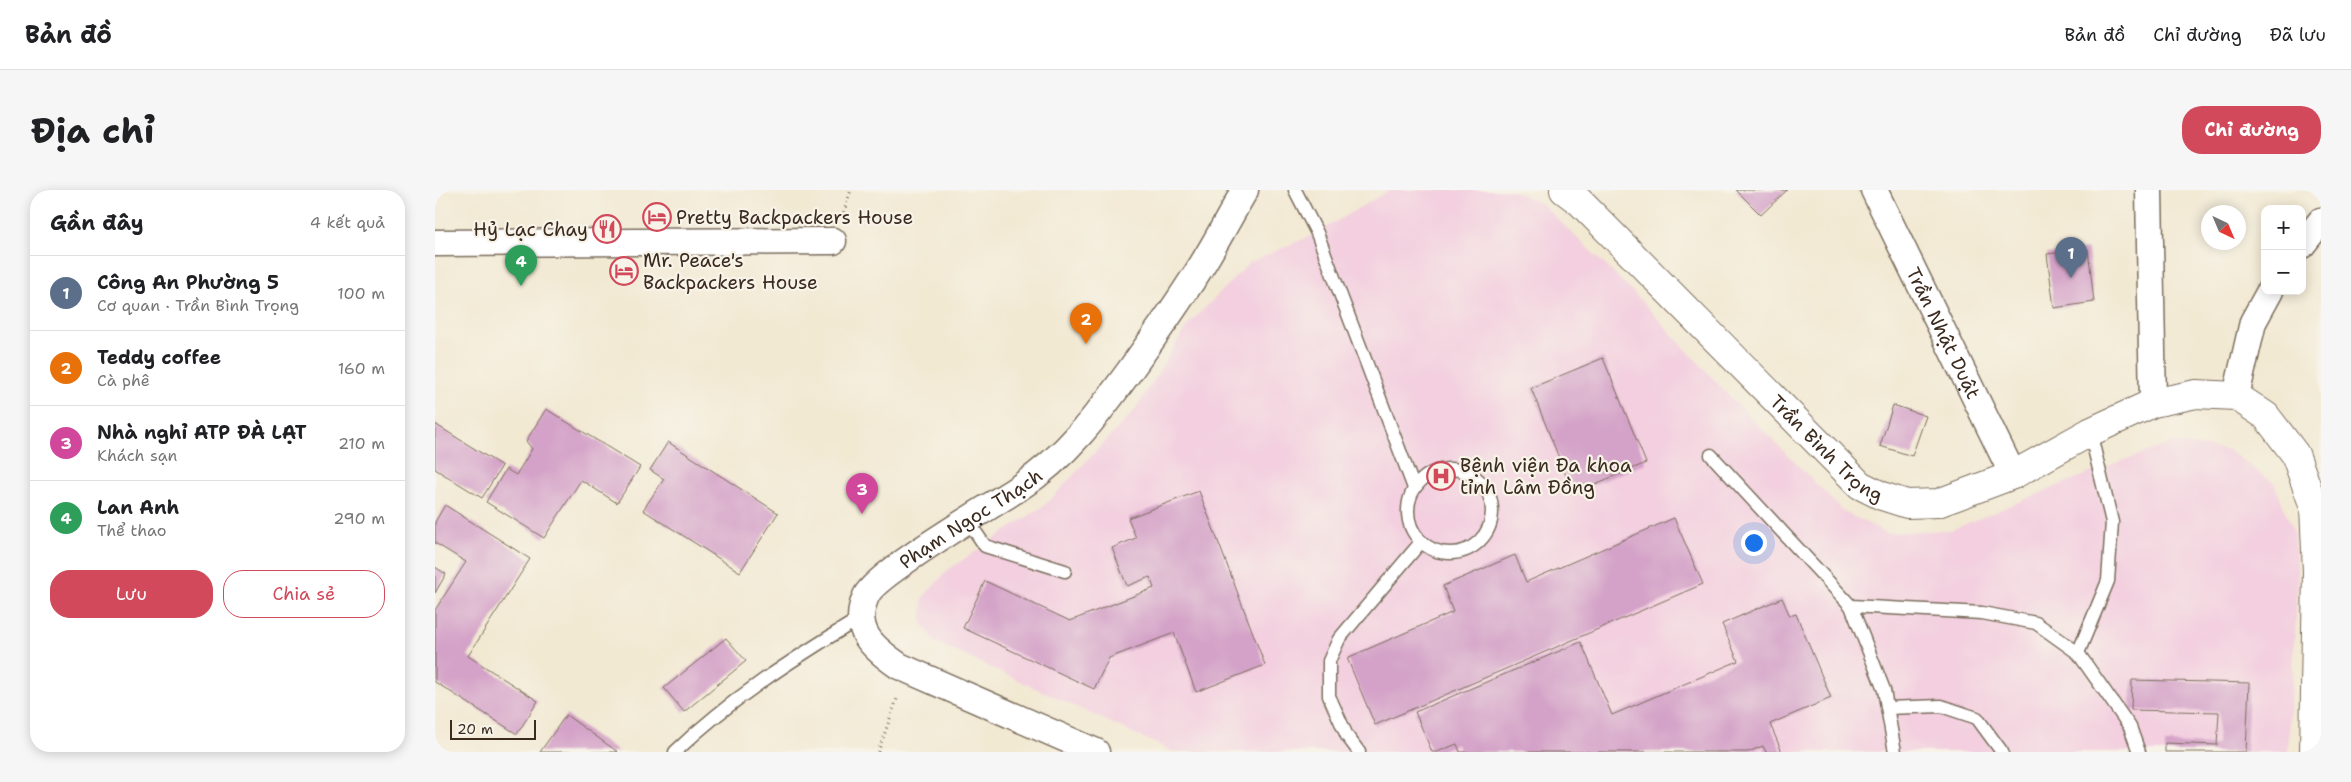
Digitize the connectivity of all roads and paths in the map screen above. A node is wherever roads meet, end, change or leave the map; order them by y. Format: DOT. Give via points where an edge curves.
graph roads {
  1 [pos="1245,190"];
  2 [pos="1295,190"];
  3 [pos="1564,190"];
  4 [pos="1874,190"];
  5 [pos="2149,190"];
  6 [pos="2321,221"];
  7 [pos="2306,240"];
  8 [pos="833,241"];
  9 [pos="435,243"];
  10 [pos="2268,295"];
  11 [pos="2236,396"];
  12 [pos="2153,402"];
  13 [pos="2091,432"];
  14 [pos="1711,455"];
  15 [pos="2013,475"];
  16 [pos="1414,488"];
  17 [pos="968,521"];
  18 [pos="1421,542"];
  19 [pos="1065,571"];
  20 [pos="2319,572"];
  21 [pos="1851,606"];
  22 [pos="860,618"];
  23 [pos="2078,653"];
  24 [pos="907,669"];
  25 [pos="1887,708"];
  26 [pos="675,752"];
  27 [pos="878,752"];
  28 [pos="1096,752"];
  29 [pos="1359,752"];
  30 [pos="1895,752"];
  31 [pos="2002,752"];
  32 [pos="2139,752"];
  33 [pos="2314,752"];
  1 -- 17 [label="street, Phạm Ngọc Thạch" via="1190,284 1099,412 1036,477"];
  2 -- 16 [label="lane" via="1317,233"];
  3 -- 15 [label="street, Trần Bình Trọng" via="1580,202 1859,485 1907,504 1937,503"];
  4 -- 15 [label="street, Trần Nhật Duật"];
  5 -- 12 [label="street"];
  6 -- 7 [label="street"];
  8 -- 9 [label="street"];
  10 -- 11 [label="street" via="2253,322"];
  11 -- 12 [label="street, Trần Bình Trọng" via="2197,394"];
  11 -- 20 [label="street" via="2266,416 2295,454 2314,507"];
  12 -- 13 [label="street, Trần Bình Trọng"];
  13 -- 15 [label="street, Trần Bình Trọng"];
  13 -- 23 [label="lane" via="2112,522 2109,581"];
  14 -- 21 [label="lane"];
  16 -- 18 [label="lane" via="1408,516 1412,530"];
  16 -- 18 [label="lane" via="1435,471 1462,470 1484,484 1492,510 1491,523 1475,546 1447,553"];
  17 -- 19 [label="lane" via="985,546"];
  17 -- 22 [label="street, Phạm Ngọc Thạch" via="891,570 866,594"];
  18 -- 29 [label="lane" via="1339,639 1329,661 1329,696 1347,736"];
  20 -- 33 [label="street"];
  21 -- 23 [label="lane" via="1982,613 2036,623"];
  21 -- 25 [label="lane" via="1884,690"];
  22 -- 24 [label="street" via="867,638 879,652"];
  22 -- 26 [label="lane" via="739,697"];
  23 -- 32 [label="lane" via="2129,727"];
  24 -- 27 [label="path"];
  24 -- 28 [label="street"];
  25 -- 30 [label="lane"];
  25 -- 31 [label="lane" via="1941,706 1977,718"];
}
